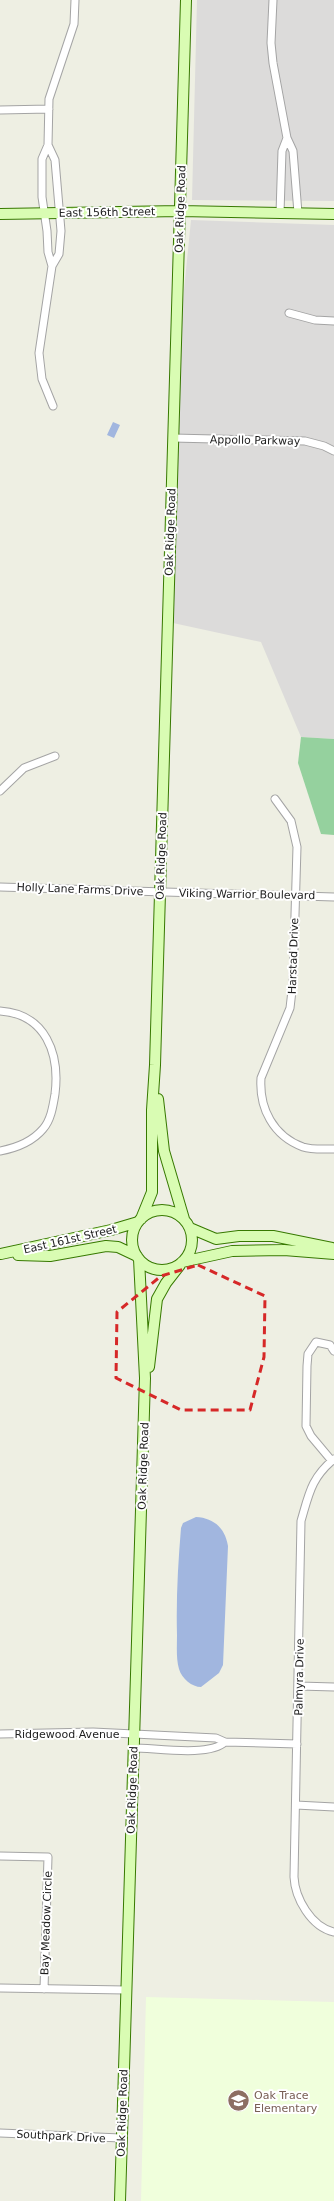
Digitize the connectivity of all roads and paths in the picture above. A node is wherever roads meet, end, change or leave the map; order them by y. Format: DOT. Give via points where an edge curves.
graph roads {
  1 [pos="75,0"];
  2 [pos="186,0"];
  3 [pos="273,0"];
  4 [pos="49,109"];
  5 [pos="0,110"];
  6 [pos="287,138"];
  7 [pos="48,146"];
  8 [pos="180,211"];
  9 [pos="60,213"];
  10 [pos="280,213"];
  11 [pos="298,213"];
  12 [pos="0,214"];
  13 [pos="45,214"];
  14 [pos="334,214"];
  15 [pos="52,266"];
  16 [pos="289,313"];
  17 [pos="334,321"];
  18 [pos="53,406"];
  19 [pos="173,438"];
  20 [pos="334,451"];
  21 [pos="55,756"];
  22 [pos="0,791"];
  23 [pos="275,799"];
  24 [pos="0,887"];
  25 [pos="160,892"];
  26 [pos="295,895"];
  27 [pos="334,897"];
  28 [pos="0,1011"];
  29 [pos="155,1065"];
  30 [pos="334,1149"];
  31 [pos="0,1151"];
  32 [pos="140,1220"];
  33 [pos="187,1224"];
  34 [pos="334,1249"];
  35 [pos="0,1254"];
  36 [pos="334,1254"];
  37 [pos="138,1257"];
  38 [pos="182,1263"];
  39 [pos="334,1351"];
  40 [pos="145,1378"];
  41 [pos="333,1460"];
  42 [pos="299,1686"];
  43 [pos="334,1687"];
  44 [pos="0,1734"];
  45 [pos="134,1734"];
  46 [pos="225,1742"];
  47 [pos="297,1744"];
  48 [pos="134,1748"];
  49 [pos="296,1805"];
  50 [pos="334,1807"];
  51 [pos="0,1856"];
  52 [pos="334,1932"];
  53 [pos="0,1988"];
  54 [pos="44,1989"];
  55 [pos="126,1990"];
  56 [pos="0,2133"];
  57 [pos="121,2138"];
  58 [pos="120,2201"];
  1 -- 4 [label="street" via="74,24 49,99"];
  2 -- 8 [label="street, Oak Ridge Road"];
  3 -- 6 [label="street" via="273,63"];
  4 -- 5 [label="street"];
  4 -- 7 [label="street"];
  6 -- 10 [label="street" via="282,152"];
  6 -- 11 [label="street" via="293,151"];
  7 -- 9 [label="street" via="55,160"];
  7 -- 13 [label="street" via="42,158 42,197"];
  8 -- 9 [label="street, East 156th Street"];
  8 -- 10 [label="street, East 156th Street"];
  8 -- 19 [label="street, Oak Ridge Road"];
  9 -- 13 [label="street, East 156th Street"];
  9 -- 15 [label="street" via="59,254"];
  10 -- 11 [label="street, East 156th Street"];
  11 -- 14 [label="street, East 156th Street"];
  12 -- 13 [label="street, East 156th Street"];
  13 -- 15 [label="street" via="48,252"];
  15 -- 18 [label="street" via="39,353 42,379"];
  16 -- 17 [label="street" via="315,320"];
  19 -- 20 [label="street, Appollo Parkway" via="305,441"];
  19 -- 25 [label="street, Oak Ridge Road"];
  21 -- 22 [label="street" via="24,768"];
  23 -- 26 [label="street, Harstad Drive" via="291,820 297,847"];
  24 -- 25 [label="street, Holly Lane Farms Drive"];
  25 -- 26 [label="street, Viking Warrior Boulevard"];
  25 -- 29 [label="street, Oak Ridge Road"];
  26 -- 27 [label="street, Viking Warrior Boulevard"];
  26 -- 30 [label="street, Harstad Drive" via="290,1008 261,1078 260,1090 268,1116 275,1128 290,1140 304,1147"];
  28 -- 31 [label="street" via="22,1016 43,1032 55,1059 56,1084 54,1104 44,1128 14,1148"];
  29 -- 32 [label="street, Oak Ridge Road" via="152,1192"];
  29 -- 33 [label="street, Oak Ridge Road" via="164,1151"];
  32 -- 33 [label="street" via="158,1210 168,1210 177,1214"];
  32 -- 35 [label="street, East 161st Street" via="111,1230"];
  32 -- 37 [label="street" via="132,1237"];
  33 -- 34 [label="street" via="216,1239 273,1236"];
  33 -- 38 [label="street" via="192,1247"];
  35 -- 37 [label="street, East 161st Street" via="50,1256 106,1246 118,1247"];
  36 -- 38 [label="street" via="284,1250 232,1251"];
  37 -- 38 [label="street" via="152,1269 172,1269"];
  37 -- 40 [label="street, Oak Ridge Road"];
  38 -- 40 [label="street, Oak Ridge Road" via="157,1299 150,1364"];
  39 -- 41 [label="street" via="330,1345 316,1342 308,1354 306,1426 311,1436"];
  40 -- 45 [label="street, Oak Ridge Road"];
  41 -- 42 [label="street, Palmyra Drive" via="315,1478 301,1521"];
  42 -- 43 [label="street"];
  42 -- 47 [label="street, Palmyra Drive"];
  44 -- 45 [label="street, Ridgewood Avenue"];
  45 -- 46 [label="street, Ridgewood Avenue" via="216,1738"];
  45 -- 48 [label="street, Oak Ridge Road"];
  46 -- 47 [label="street"];
  46 -- 48 [label="street" via="220,1747 203,1750"];
  47 -- 49 [label="street, Palmyra Drive"];
  48 -- 55 [label="street, Oak Ridge Road"];
  49 -- 50 [label="street"];
  49 -- 52 [label="street, Palmyra Drive" via="295,1887 302,1904 318,1924"];
  51 -- 54 [label="street, Bay Meadow Circle" via="48,1857"];
  53 -- 54 [label="street"];
  54 -- 55 [label="street"];
  55 -- 57 [label="street, Oak Ridge Road"];
  56 -- 57 [label="street, Southpark Drive"];
  57 -- 58 [label="street, Oak Ridge Road"];
}
